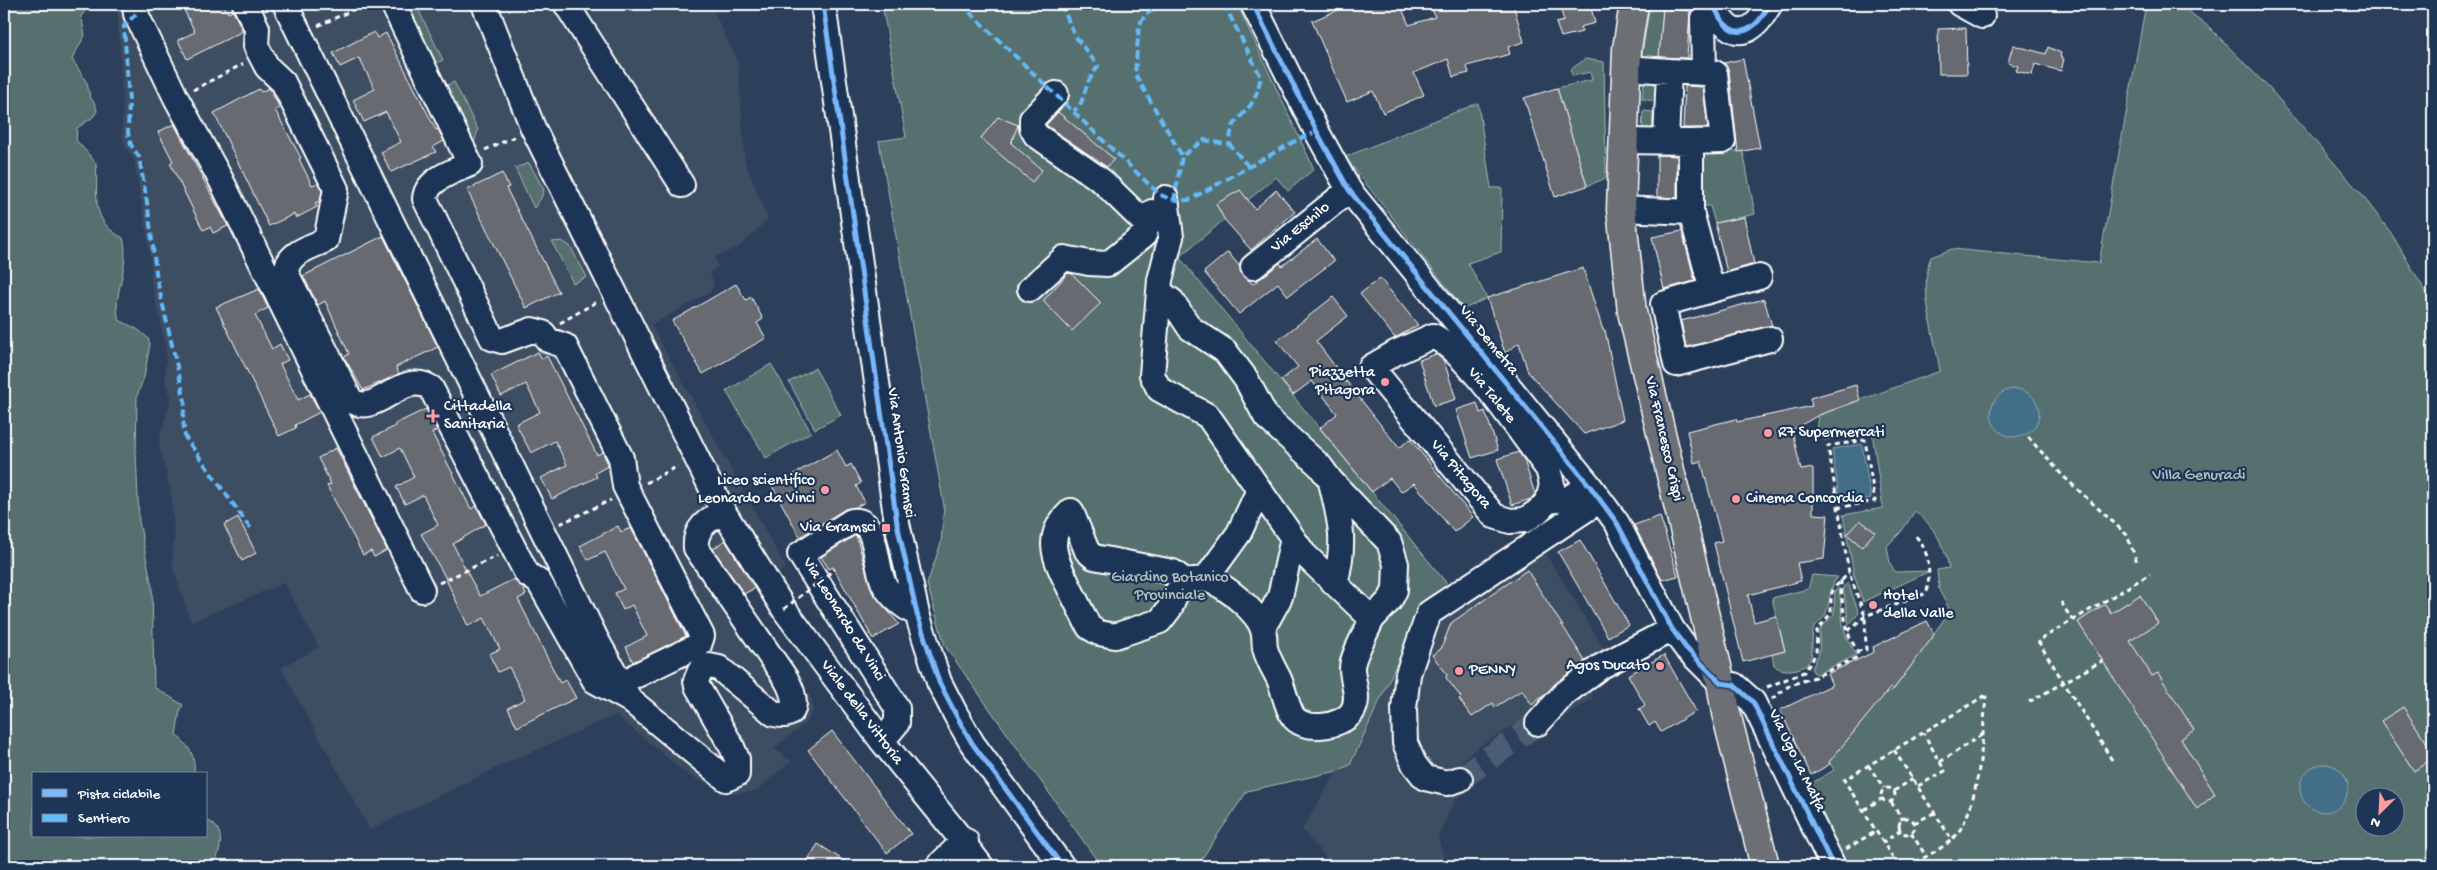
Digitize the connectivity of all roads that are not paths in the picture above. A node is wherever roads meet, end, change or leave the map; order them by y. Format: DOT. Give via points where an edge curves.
graph roads {
  1 [pos="135,4"];
  2 [pos="245,4"];
  3 [pos="285,4"];
  4 [pos="393,4"];
  5 [pos="484,4"];
  6 [pos="566,4"];
  7 [pos="823,4"];
  8 [pos="1253,4"];
  9 [pos="1634,4"];
  10 [pos="1770,4"];
  11 [pos="1960,4"];
  12 [pos="1714,5"];
  13 [pos="1982,16"];
  14 [pos="1626,68"];
  15 [pos="1669,71"];
  16 [pos="1704,73"];
  17 [pos="1056,94"];
  18 [pos="1624,141"];
  19 [pos="1666,142"];
  20 [pos="1691,142"];
  21 [pos="682,185"];
  22 [pos="1349,190"];
  23 [pos="1621,209"];
  24 [pos="1691,212"];
  25 [pos="1147,225"];
  26 [pos="1253,267"];
  27 [pos="1759,277"];
  28 [pos="1030,289"];
  29 [pos="1712,290"];
  30 [pos="1160,292"];
  31 [pos="1770,340"];
  32 [pos="1395,353"];
  33 [pos="1331,481"];
  34 [pos="1259,490"];
  35 [pos="1595,493"];
  36 [pos="1548,501"];
  37 [pos="724,511"];
  38 [pos="1293,538"];
  39 [pos="1195,580"];
  40 [pos="1335,584"];
  41 [pos="422,590"];
  42 [pos="917,614"];
  43 [pos="1372,619"];
  44 [pos="1263,628"];
  45 [pos="1672,629"];
  46 [pos="638,675"];
  47 [pos="1721,683"];
  48 [pos="630,700"];
  49 [pos="1538,723"];
  50 [pos="882,741"];
  51 [pos="1460,778"];
  52 [pos="963,843"];
  53 [pos="1841,860"];
  54 [pos="938,866"];
  55 [pos="980,866"];
  56 [pos="1062,866"];
  57 [pos="1764,866"];
  1 -- 41 [label="street" via="136,14 176,98 221,180"];
  2 -- 48 [label="street" via="257,28 256,46 267,68 283,82 336,189 326,240 292,257 286,273 350,399 358,405 366,405 410,383 422,383 431,388 527,574 539,582 595,681"];
  3 -- 48 [label="street" via="596,639"];
  4 -- 46 [label="street" via="470,164 430,185 425,193 426,205 492,338 502,342 532,330 565,346 621,458 625,486 702,636 699,645"];
  5 -- 37 [label="street, Viale della Vittoria" via="522,106"];
  6 -- 21 [label="street"];
  7 -- 42 [label="street, Via Antonio Gramsci" via="897,523"];
  8 -- 22 [label="street, Via Demetra"];
  9 -- 14 [label="main road, Via Francesco Crispi"];
  10 -- 12 [label="street" via="1754,26 1741,31 1721,22"];
  11 -- 13 [label="street"];
  12 -- 16 [label="street" via="1703,18"];
  14 -- 15 [label="street"];
  14 -- 18 [label="main road, Via Francesco Crispi"];
  15 -- 16 [label="street"];
  15 -- 19 [label="street"];
  16 -- 20 [label="street" via="1715,74 1723,141"];
  17 -- 25 [label="street" via="1032,119 1036,135 1102,181"];
  18 -- 19 [label="street"];
  18 -- 23 [label="main road, Via Francesco Crispi"];
  19 -- 20 [label="street"];
  20 -- 24 [label="street"];
  22 -- 26 [label="street, Via Eschilo"];
  22 -- 35 [label="street, Via Demetra"];
  23 -- 24 [label="street"];
  23 -- 47 [label="main road, Via Francesco Crispi" via="1632,312"];
  24 -- 29 [label="street"];
  25 -- 28 [label="street" via="1144,235 1108,264 1064,258"];
  25 -- 30 [label="street" via="1163,196 1171,237"];
  27 -- 29 [label="street"];
  29 -- 31 [label="street" via="1662,304 1676,364"];
  30 -- 33 [label="street" via="1172,301 1190,328 1225,351 1246,380 1266,417 1320,466"];
  30 -- 34 [label="street" via="1152,375 1154,383 1159,389 1208,416"];
  32 -- 36 [label="street, Via Talete" via="1433,336 1446,342 1548,469 1552,484"];
  32 -- 36 [label="street, Via Pitagora" via="1371,367 1494,516 1510,521 1525,520"];
  33 -- 40 [label="street" via="1343,534"];
  33 -- 43 [label="street" via="1389,542 1394,555 1394,590 1390,600"];
  34 -- 38 [label="street"];
  34 -- 39 [label="street" via="1239,533"];
  35 -- 36 [label="street, Via Pitagora"];
  35 -- 45 [label="street, Via Demetra" via="1617,523"];
  35 -- 51 [label="street" via="1429,613 1408,674 1404,708 1405,743 1414,764 1425,778 1447,783"];
  37 -- 48 [label="street" via="700,528 696,548 786,679 794,694 794,704 788,712 774,714 719,668 709,666 700,671 697,686 736,759 737,774 726,779"];
  37 -- 50 [label="street, Viale della Vittoria" via="784,609"];
  38 -- 40 [label="street" via="1304,554"];
  38 -- 44 [label="street" via="1280,597"];
  39 -- 39 [label="street" via="1175,595 1160,621 1114,636 1100,633 1089,627 1056,561 1056,530 1071,511 1087,551 1094,557 1173,572"];
  39 -- 44 [label="street" via="1218,584 1240,600"];
  40 -- 43 [label="street"];
  42 -- 50 [label="street, Via Leonardo da Vinci" via="898,602 885,586 877,566 872,532 861,520 852,521 800,554 897,708 897,723"];
  42 -- 56 [label="street, Via Antonio Gramsci" via="939,682 972,743"];
  43 -- 44 [label="street" via="1352,666 1356,702 1353,711 1346,719 1324,726 1300,722 1292,716 1270,664"];
  45 -- 47 [label="street, Via Demetra"];
  45 -- 49 [label="street" via="1600,667 1564,694"];
  47 -- 53 [label="street, Via Ugo La Malfa" via="1734,685 1754,702"];
  47 -- 57 [label="main road, Via Francesco Crispi"];
  50 -- 52 [label="street, Viale della Vittoria"];
  52 -- 54 [label="street"];
  52 -- 55 [label="street, Viale della Vittoria"];
}
